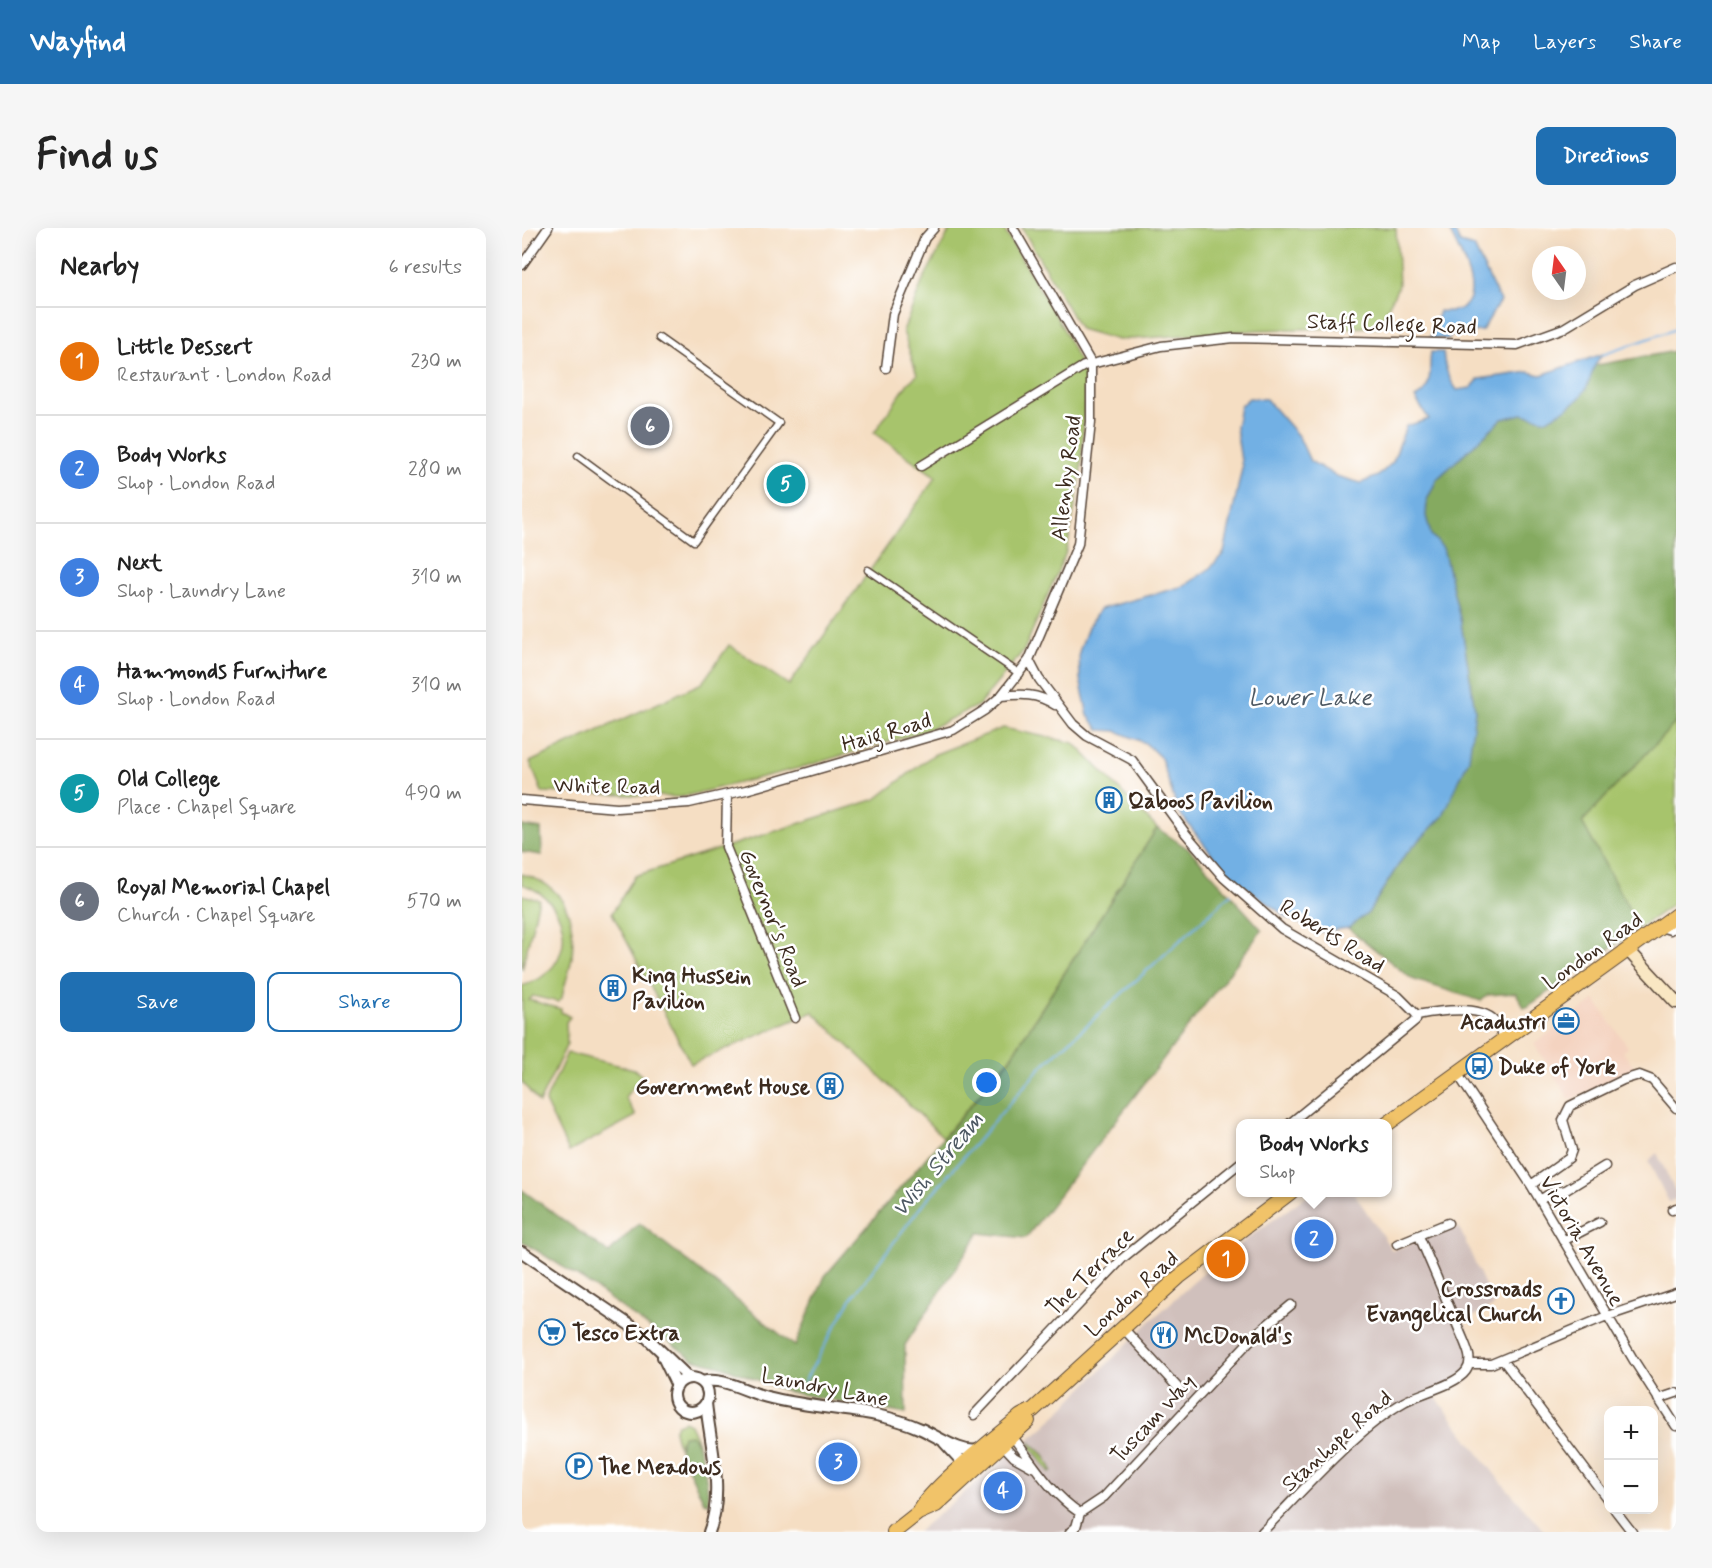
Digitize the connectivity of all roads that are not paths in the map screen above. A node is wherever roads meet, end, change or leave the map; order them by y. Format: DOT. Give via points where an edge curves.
graph roads {
  1 [pos="934,228"];
  2 [pos="1013,228"];
  3 [pos="546,229"];
  4 [pos="522,265"];
  5 [pos="1676,267"];
  6 [pos="659,338"];
  7 [pos="1091,363"];
  8 [pos="886,368"];
  9 [pos="578,456"];
  10 [pos="921,466"];
  11 [pos="868,570"];
  12 [pos="1029,660"];
  13 [pos="1020,674"];
  14 [pos="1001,696"];
  15 [pos="1059,708"];
  16 [pos="727,795"];
  17 [pos="522,800"];
  18 [pos="1676,915"];
  19 [pos="1676,926"];
  20 [pos="1660,927"];
  21 [pos="1628,950"];
  22 [pos="1676,1002"];
  23 [pos="1417,1015"];
  24 [pos="795,1018"];
  25 [pos="1504,1038"];
  26 [pos="1457,1073"];
  27 [pos="1676,1108"];
  28 [pos="1295,1119"];
  29 [pos="1392,1120"];
  30 [pos="1236,1165"];
  31 [pos="1605,1166"];
  32 [pos="1531,1185"];
  33 [pos="1284,1197"];
  34 [pos="1539,1200"];
  35 [pos="1600,1222"];
  36 [pos="1448,1223"];
  37 [pos="1419,1236"];
  38 [pos="1563,1240"];
  39 [pos="1397,1244"];
  40 [pos="522,1252"];
  41 [pos="1676,1293"];
  42 [pos="1291,1305"];
  43 [pos="1607,1316"];
  44 [pos="1123,1328"];
  45 [pos="660,1351"];
  46 [pos="1503,1360"];
  47 [pos="1469,1364"];
  48 [pos="689,1378"];
  49 [pos="702,1382"];
  50 [pos="677,1386"];
  51 [pos="1181,1391"];
  52 [pos="1676,1393"];
  53 [pos="1658,1400"];
  54 [pos="706,1403"];
  55 [pos="694,1411"];
  56 [pos="974,1415"];
  57 [pos="1676,1426"];
  58 [pos="1004,1437"];
  59 [pos="939,1438"];
  60 [pos="984,1448"];
  61 [pos="713,1459"];
  62 [pos="969,1468"];
  63 [pos="1032,1468"];
  64 [pos="1604,1495"];
  65 [pos="1080,1513"];
  66 [pos="1619,1514"];
  67 [pos="709,1532"];
  68 [pos="894,1532"];
  69 [pos="1070,1532"];
  70 [pos="1262,1532"];
  71 [pos="1632,1532"];
  1 -- 8 [label="street" via="925,238 892,314"];
  2 -- 7 [label="street"];
  3 -- 4 [label="street"];
  5 -- 7 [label="street, Staff College Road" via="1635,285 1564,328 1517,345 1225,338 1161,346"];
  6 -- 9 [label="street" via="779,423 694,541"];
  7 -- 10 [label="street, Staff College Road"];
  7 -- 12 [label="street, Allenby Road" via="1091,422 1078,544"];
  11 -- 13 [label="street"];
  12 -- 13 [label="street, Haig Road"];
  12 -- 15 [label="street"];
  13 -- 14 [label="street, Haig Road"];
  14 -- 15 [label="street" via="1026,693 1043,697"];
  14 -- 16 [label="street, Haig Road" via="953,730"];
  15 -- 23 [label="street, Roberts Road" via="1087,736 1132,760 1223,877 1282,929 1398,996"];
  16 -- 17 [label="street, White Road" via="689,803 617,808"];
  16 -- 24 [label="street, Governor's Road" via="726,847"];
  18 -- 20 [label="main road, London Road"];
  19 -- 20 [label="street" via="1670,930"];
  20 -- 21 [label="main road, London Road"];
  21 -- 22 [label="main road"];
  21 -- 25 [label="main road, London Road"];
  23 -- 25 [label="street" via="1483,1013 1494,1021"];
  23 -- 28 [label="street" via="1416,1020"];
  25 -- 26 [label="main road, London Road"];
  26 -- 29 [label="main road, London Road"];
  26 -- 32 [label="street, Victoria Avenue"];
  27 -- 32 [label="street" via="1652,1080 1639,1075 1570,1106 1563,1120 1572,1150 1569,1158"];
  30 -- 56 [label="street, The Terrace" via="1123,1258"];
  31 -- 34 [label="street" via="1562,1192"];
  32 -- 34 [label="street, Victoria Avenue"];
  33 -- 44 [label="main road, London Road" via="1190,1268"];
  34 -- 38 [label="street, Victoria Avenue"];
  35 -- 38 [label="street"];
  36 -- 37 [label="street"];
  37 -- 39 [label="street"];
  37 -- 47 [label="street" via="1470,1356"];
  38 -- 43 [label="street, Victoria Avenue"];
  40 -- 45 [label="street" via="643,1334"];
  41 -- 43 [label="street"];
  42 -- 65 [label="street, Tuscam Way" via="1257,1333 1104,1497"];
  43 -- 46 [label="street"];
  43 -- 53 [label="street, Victoria Avenue"];
  44 -- 51 [label="street"];
  44 -- 58 [label="main road, London Road" via="1034,1410 1029,1421"];
  45 -- 48 [label="street"];
  45 -- 50 [label="street"];
  46 -- 47 [label="street" via="1483,1366"];
  46 -- 64 [label="street"];
  47 -- 70 [label="street, Stanhope Road" via="1458,1377 1404,1402 1378,1421"];
  48 -- 49 [label="street"];
  48 -- 50 [label="street"];
  49 -- 54 [label="street" via="708,1392"];
  49 -- 59 [label="street, Laundry Lane" via="718,1380 789,1403 863,1412 896,1420"];
  50 -- 55 [label="street" via="677,1404 686,1411"];
  52 -- 53 [label="street"];
  53 -- 57 [label="street, Victoria Avenue"];
  54 -- 55 [label="street"];
  54 -- 61 [label="street"];
  55 -- 61 [label="street"];
  58 -- 60 [label="main road, London Road"];
  58 -- 62 [label="main road, London Road"];
  58 -- 63 [label="street"];
  58 -- 63 [label="street" via="1014,1457"];
  59 -- 60 [label="street, Laundry Lane" via="967,1450"];
  59 -- 62 [label="street, Laundry Lane"];
  60 -- 62 [label="main road, London Road"];
  61 -- 67 [label="street" via="716,1507"];
  62 -- 68 [label="main road, London Road" via="936,1505 918,1513"];
  63 -- 65 [label="street"];
  65 -- 69 [label="street, Tuscam Way"];
  66 -- 71 [label="street"];
}
